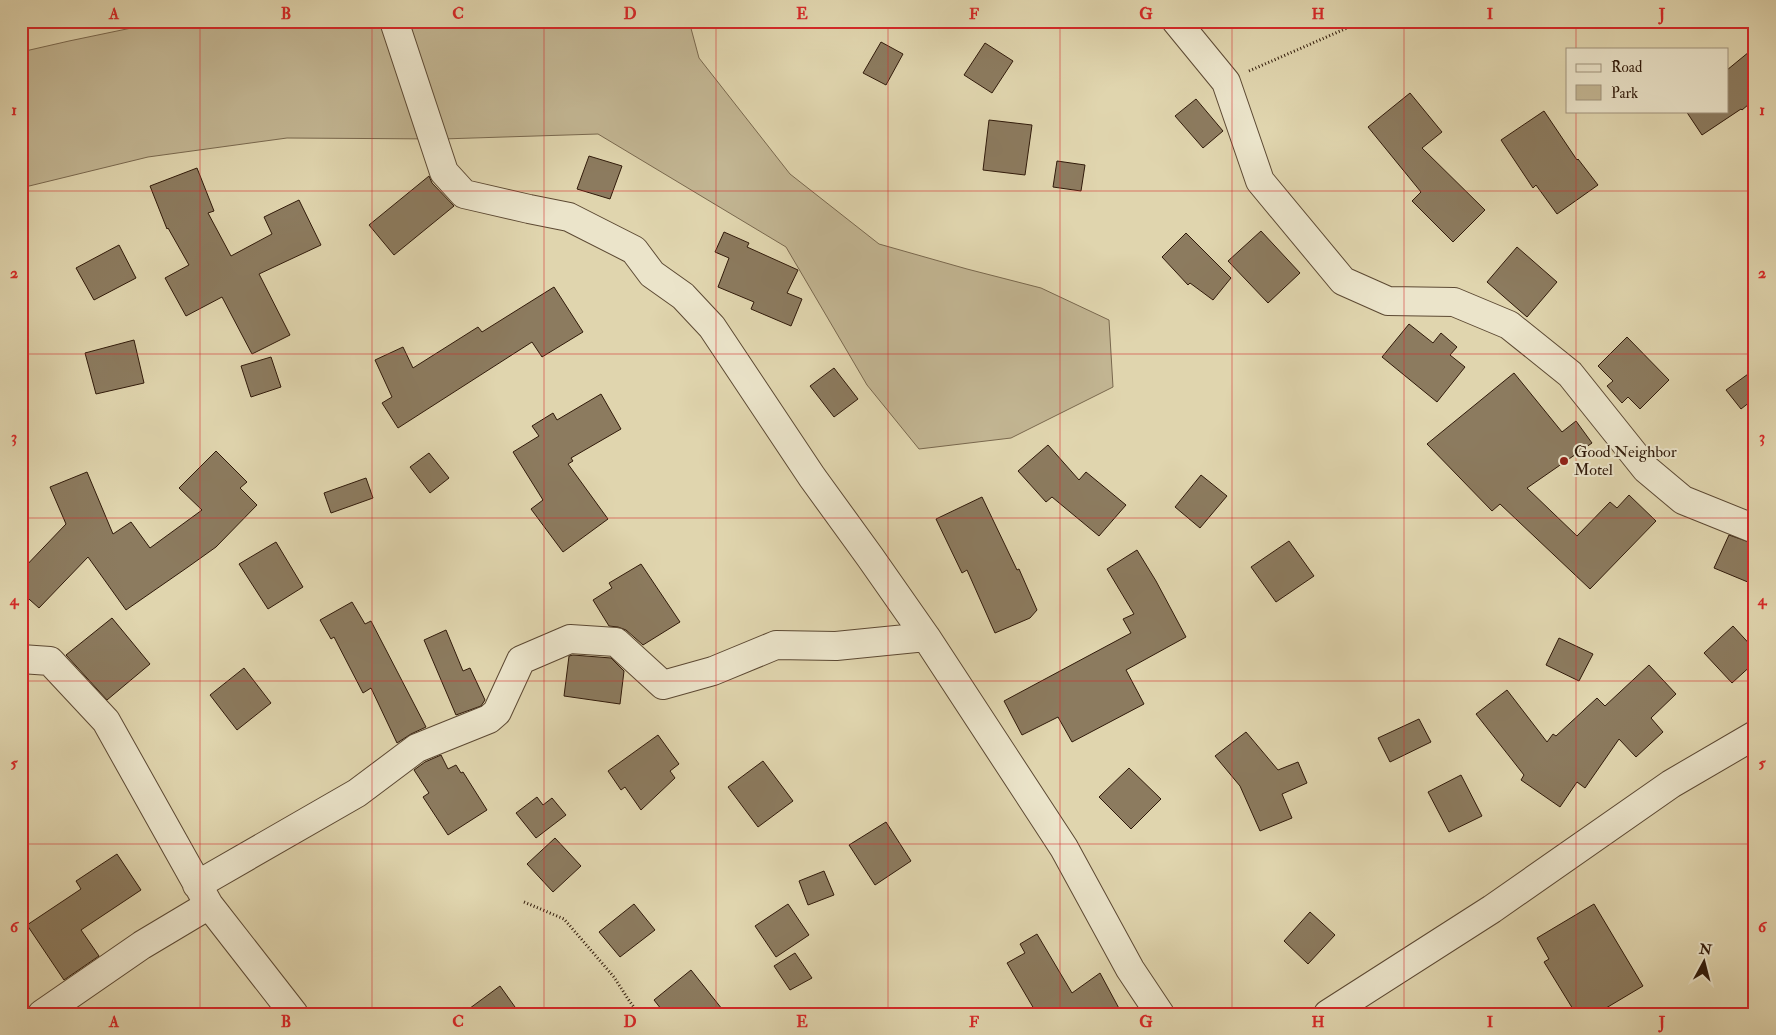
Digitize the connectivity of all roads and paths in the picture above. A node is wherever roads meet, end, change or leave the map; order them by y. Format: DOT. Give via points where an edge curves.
graph roads {
  1 [pos="394,21"];
  2 [pos="1176,21"];
  3 [pos="1363,21"];
  4 [pos="1226,82"];
  5 [pos="1755,529"];
  6 [pos="926,637"];
  7 [pos="21,659"];
  8 [pos="1755,735"];
  9 [pos="203,895"];
  10 [pos="524,902"];
  11 [pos="42,1014"];
  12 [pos="294,1014"];
  13 [pos="639,1014"];
  14 [pos="1160,1014"];
  15 [pos="1328,1014"];
  1 -- 6 [label="street" via="444,172 464,194 569,217 634,250 652,274 683,296 712,327 812,478"];
  2 -- 4 [label="street"];
  3 -- 4 [label="path"];
  4 -- 5 [label="street" via="1260,181 1343,281 1388,301 1454,302 1509,325 1570,374 1646,469 1683,500"];
  6 -- 9 [label="street" via="836,646 776,645 713,671 663,685 616,642 570,639 520,660 497,712 489,719 417,748 356,793"];
  6 -- 14 [label="street" via="1064,848 1130,969"];
  7 -- 9 [label="street" via="50,662 106,720"];
  8 -- 15 [label="street" via="1672,784 1492,909"];
  9 -- 11 [label="street" via="142,945"];
  9 -- 12 [label="street"];
  10 -- 13 [label="path" via="564,919 614,977"];
}
